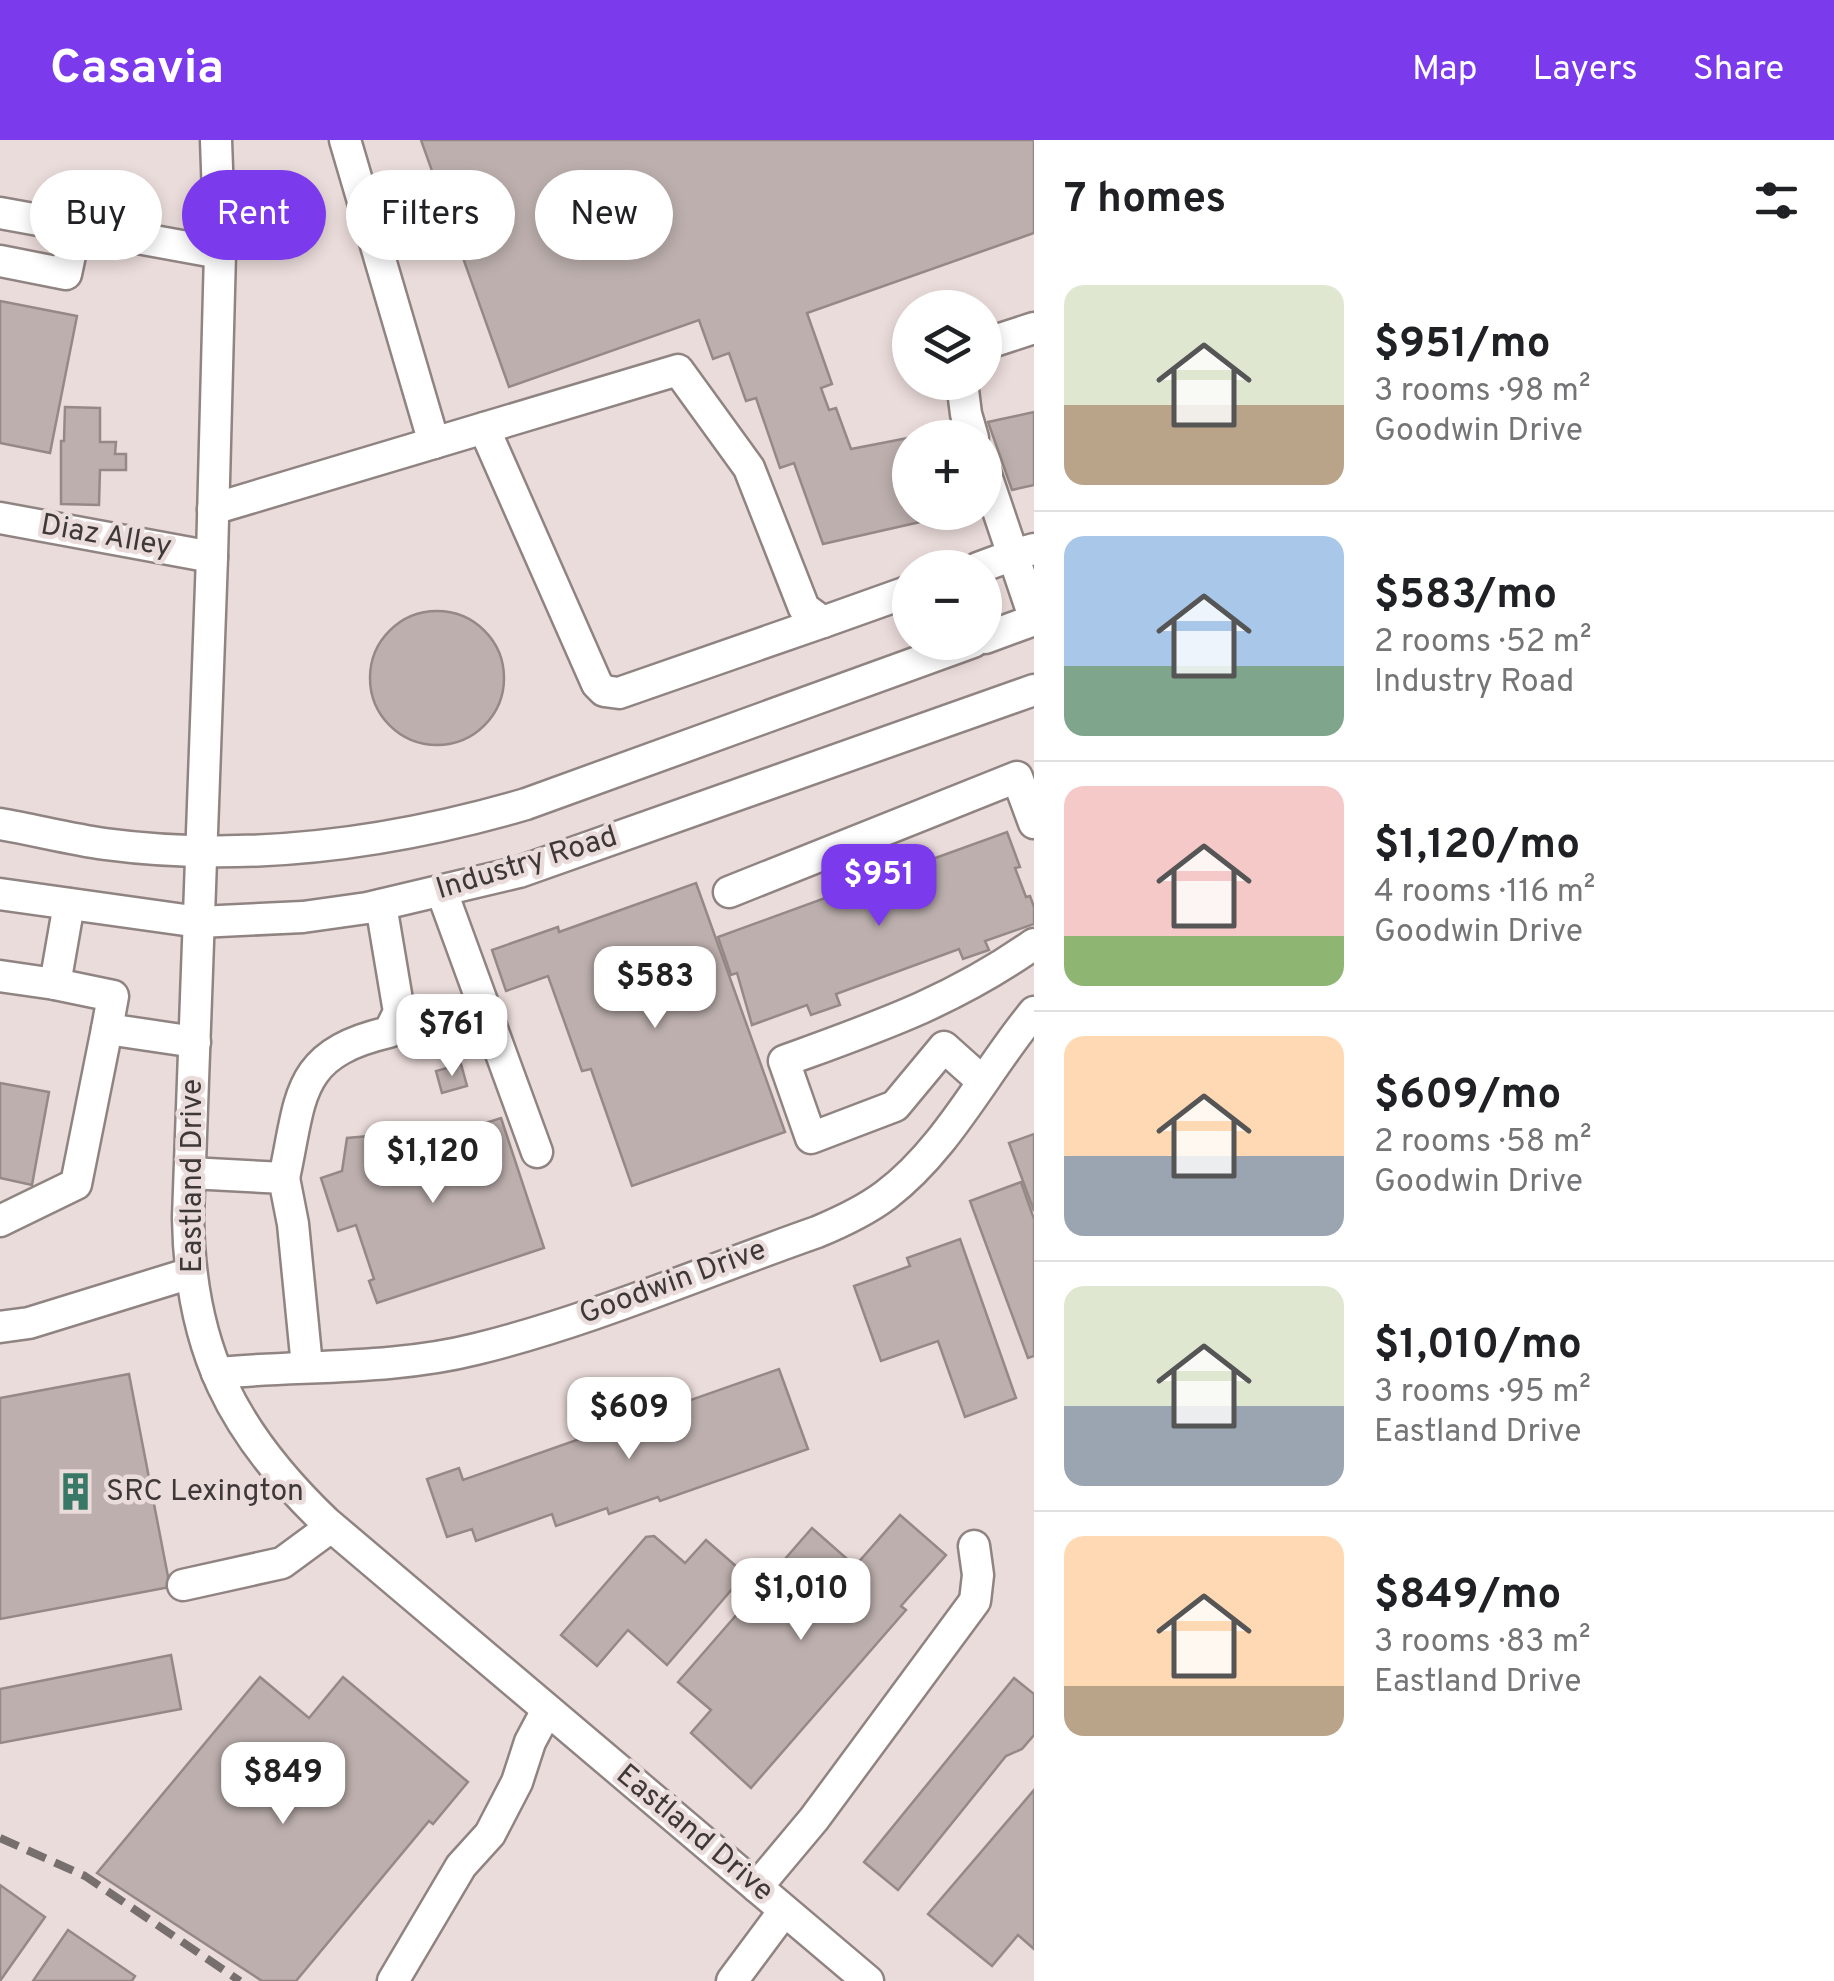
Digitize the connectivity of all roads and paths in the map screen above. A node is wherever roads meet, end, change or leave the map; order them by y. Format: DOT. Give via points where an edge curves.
graph roads {
  1 [pos="216,140"];
  2 [pos="345,140"];
  3 [pos="217,170"];
  4 [pos="0,214"];
  5 [pos="30,219"];
  6 [pos="0,260"];
  7 [pos="69,260"];
  8 [pos="220,260"];
  9 [pos="1034,328"];
  10 [pos="1002,338"];
  11 [pos="484,428"];
  12 [pos="434,443"];
  13 [pos="1002,507"];
  14 [pos="213,509"];
  15 [pos="0,518"];
  16 [pos="1024,552"];
  17 [pos="212,557"];
  18 [pos="892,598"];
  19 [pos="1034,619"];
  20 [pos="823,622"];
  21 [pos="1002,631"];
  22 [pos="922,660"];
  23 [pos="1034,690"];
  24 [pos="1031,807"];
  25 [pos="0,824"];
  26 [pos="201,851"];
  27 [pos="442,892"];
  28 [pos="729,892"];
  29 [pos="0,894"];
  30 [pos="68,904"];
  31 [pos="381,905"];
  32 [pos="199,922"];
  33 [pos="1034,944"];
  34 [pos="0,976"];
  35 [pos="55,984"];
  36 [pos="919,1012"];
  37 [pos="1034,1012"];
  38 [pos="107,1030"];
  39 [pos="195,1042"];
  40 [pos="944,1047"];
  41 [pos="982,1081"];
  42 [pos="537,1152"];
  43 [pos="190,1173"];
  44 [pos="284,1178"];
  45 [pos="0,1221"];
  46 [pos="190,1273"];
  47 [pos="0,1327"];
  48 [pos="308,1366"];
  49 [pos="217,1373"];
  50 [pos="331,1527"];
  51 [pos="974,1546"];
  52 [pos="183,1585"];
  53 [pos="547,1710"];
  54 [pos="757,1887"];
  55 [pos="784,1910"];
  56 [pos="393,1981"];
  57 [pos="732,1981"];
  58 [pos="868,1981"];
  1 -- 3 [label="street, Eastland Drive"];
  2 -- 12 [label="street"];
  4 -- 5 [label="street"];
  6 -- 7 [label="street" via="66,274"];
  8 -- 14 [label="street, Eastland Drive"];
  9 -- 10 [label="street"];
  11 -- 12 [label="street"];
  11 -- 20 [label="street" via="678,370 749,468 804,608"];
  11 -- 20 [label="street" via="604,692 619,693"];
  12 -- 14 [label="street"];
  13 -- 16 [label="street"];
  14 -- 17 [label="street, Eastland Drive"];
  15 -- 17 [label="street, Diaz Alley"];
  16 -- 19 [label="street"];
  17 -- 26 [label="street, Eastland Drive"];
  18 -- 20 [label="street"];
  19 -- 21 [label="street"];
  22 -- 26 [label="street, Industry Road" via="464,822 332,846"];
  23 -- 27 [label="street, Industry Road" via="519,872"];
  24 -- 28 [label="street" via="1016,777"];
  25 -- 26 [label="street, Industry Road" via="106,844"];
  26 -- 32 [label="street, Eastland Drive"];
  27 -- 31 [label="street, Industry Road"];
  27 -- 42 [label="street"];
  29 -- 30 [label="street, Industry Road"];
  30 -- 32 [label="street, Industry Road"];
  30 -- 35 [label="street"];
  31 -- 32 [label="street, Industry Road"];
  31 -- 44 [label="street" via="398,1012 389,1032 353,1040 305,1082"];
  32 -- 39 [label="street, Eastland Drive"];
  33 -- 36 [label="street"];
  34 -- 35 [label="street"];
  35 -- 38 [label="street" via="113,996"];
  36 -- 40 [label="street"];
  36 -- 40 [label="street" via="784,1061 811,1138 895,1106"];
  37 -- 41 [label="street, Goodwin Drive"];
  38 -- 39 [label="street"];
  38 -- 45 [label="street" via="76,1184"];
  39 -- 43 [label="street, Eastland Drive"];
  40 -- 41 [label="street"];
  41 -- 48 [label="street, Goodwin Drive" via="912,1172 870,1206 817,1232 473,1350"];
  43 -- 44 [label="street"];
  43 -- 46 [label="street, Eastland Drive"];
  44 -- 48 [label="street"];
  46 -- 47 [label="street"];
  46 -- 49 [label="street, Eastland Drive"];
  48 -- 49 [label="street, Goodwin Drive"];
  49 -- 50 [label="street, Eastland Drive" via="263,1457"];
  50 -- 52 [label="street" via="282,1563"];
  50 -- 53 [label="street, Eastland Drive"];
  51 -- 54 [label="street" via="975,1601"];
  53 -- 54 [label="street, Eastland Drive"];
  53 -- 56 [label="street" via="490,1834 461,1866"];
  54 -- 55 [label="street, Eastland Drive"];
  55 -- 57 [label="street"];
  55 -- 58 [label="street, Eastland Drive"];
}
